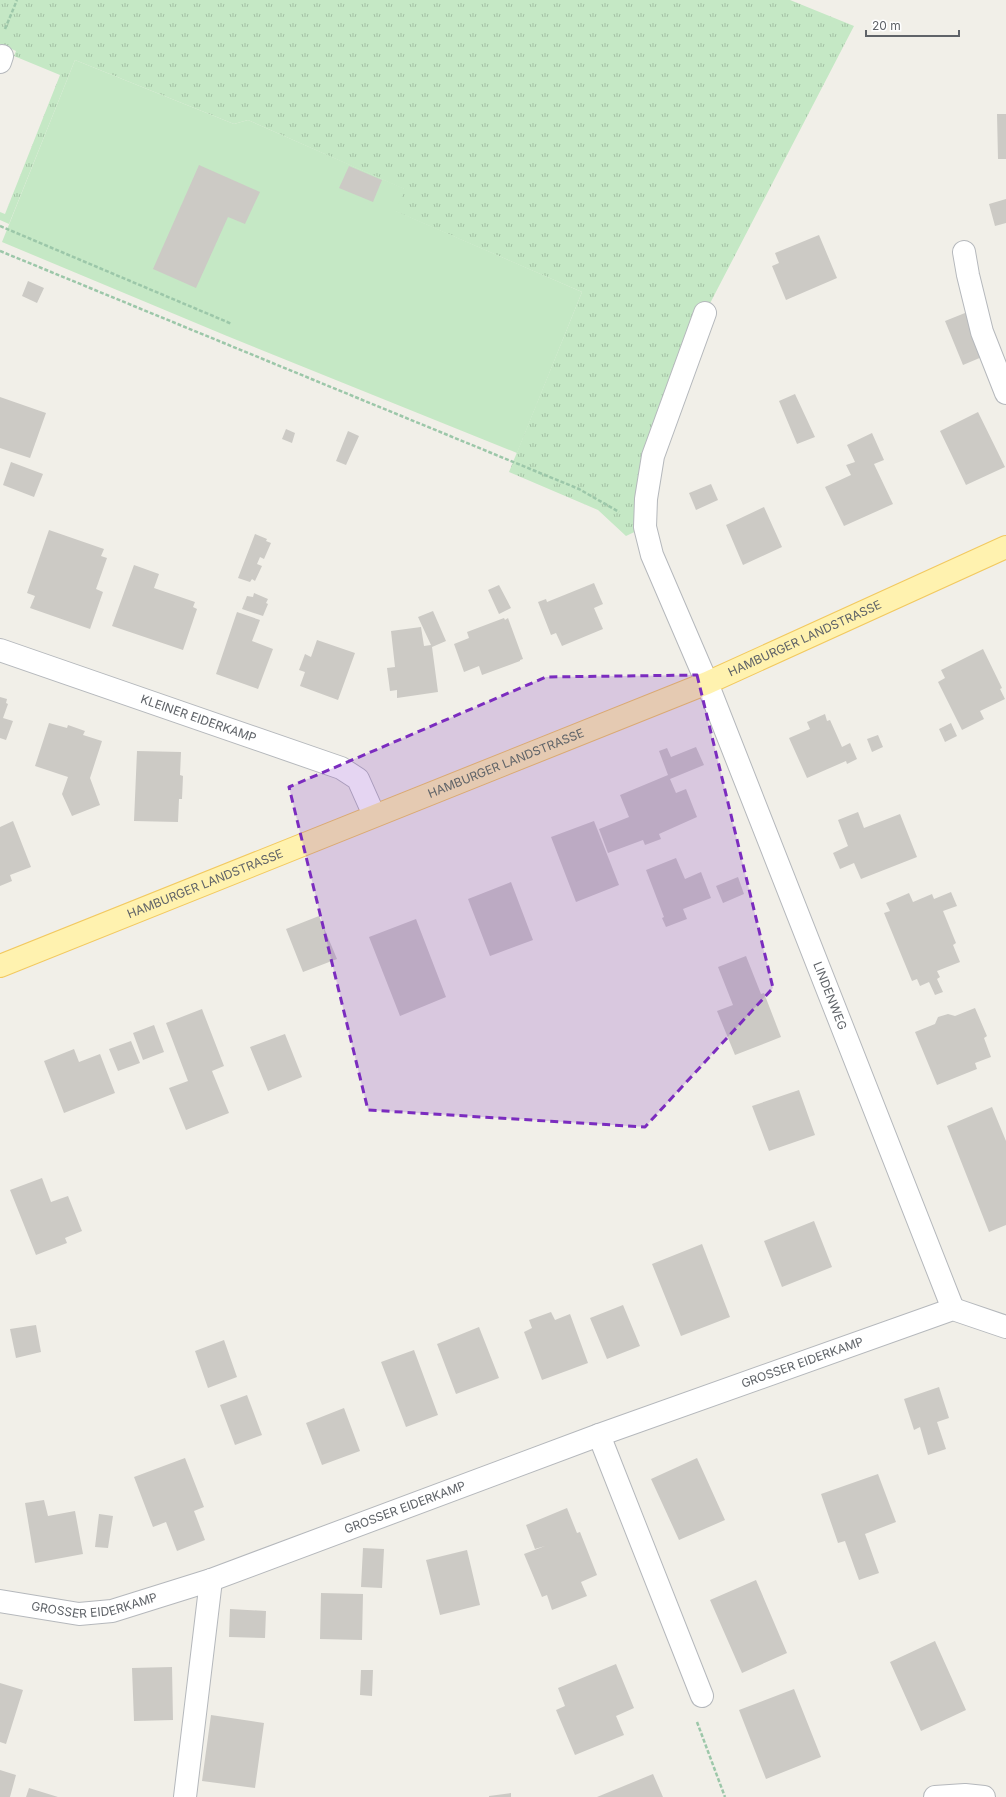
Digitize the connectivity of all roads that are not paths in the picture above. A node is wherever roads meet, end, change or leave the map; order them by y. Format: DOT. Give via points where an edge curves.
graph roads {
  1 [pos="964,252"];
  2 [pos="705,313"];
  3 [pos="1006,393"];
  4 [pos="1006,547"];
  5 [pos="0,650"];
  6 [pos="706,683"];
  7 [pos="374,815"];
  8 [pos="0,966"];
  9 [pos="953,1309"];
  10 [pos="1006,1327"];
  11 [pos="599,1435"];
  12 [pos="211,1580"];
  13 [pos="0,1601"];
  14 [pos="702,1696"];
  15 [pos="185,1797"];
  16 [pos="935,1797"];
  17 [pos="984,1797"];
  1 -- 3 [label="street" via="982,332"];
  2 -- 6 [label="street, LINDENWEG" via="653,456 646,499 645,527 652,554"];
  4 -- 6 [label="main road, HAMBURGER LANDSTRASSE"];
  5 -- 7 [label="street, KLEINER EIDERKAMP" via="341,768 358,779"];
  6 -- 7 [label="main road, HAMBURGER LANDSTRASSE"];
  6 -- 9 [label="street, LINDENWEG"];
  7 -- 8 [label="main road, HAMBURGER LANDSTRASSE"];
  9 -- 10 [label="street"];
  9 -- 11 [label="street, GROSSER EIDERKAMP"];
  11 -- 12 [label="street, GROSSER EIDERKAMP"];
  11 -- 14 [label="street"];
  12 -- 13 [label="street, GROSSER EIDERKAMP" via="112,1611 79,1614"];
  12 -- 15 [label="street"];
  16 -- 17 [label="street"];
}
